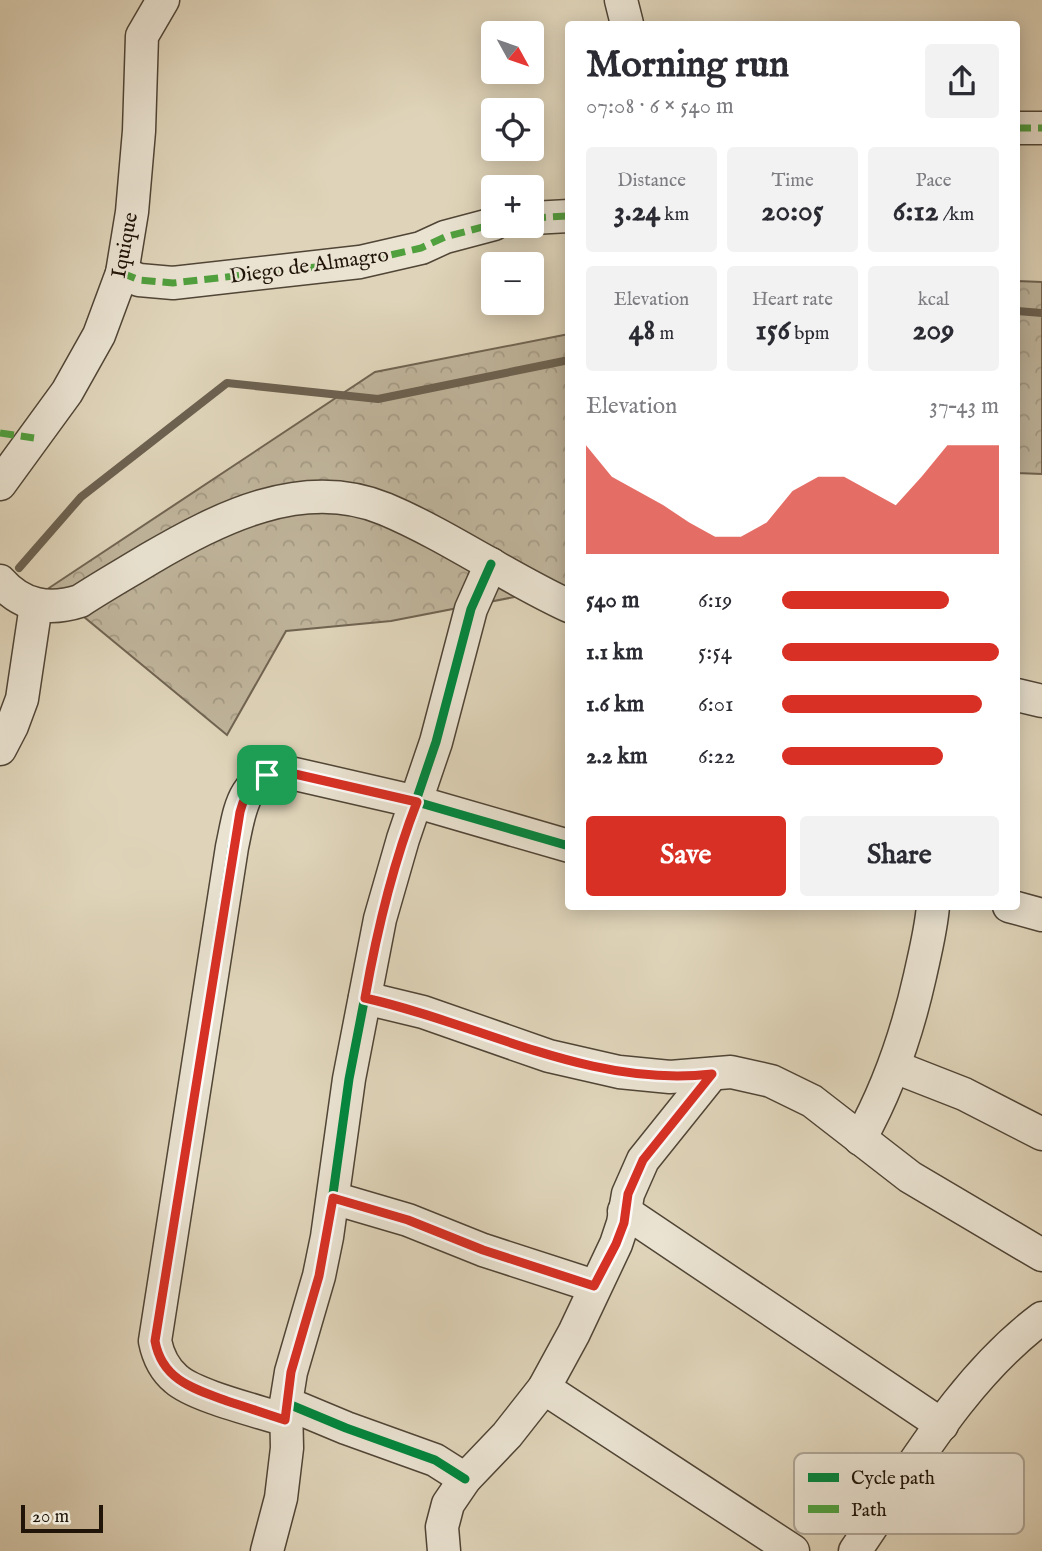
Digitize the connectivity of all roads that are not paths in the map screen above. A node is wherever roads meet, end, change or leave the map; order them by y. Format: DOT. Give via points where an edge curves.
graph roads {
  1 [pos="163,0"];
  2 [pos="621,0"];
  3 [pos="626,21"];
  4 [pos="1020,128"];
  5 [pos="1042,128"];
  6 [pos="565,216"];
  7 [pos="544,217"];
  8 [pos="481,227"];
  9 [pos="122,274"];
  10 [pos="6,476"];
  11 [pos="491,564"];
  12 [pos="0,581"];
  13 [pos="565,604"];
  14 [pos="36,605"];
  15 [pos="1020,696"];
  16 [pos="1042,701"];
  17 [pos="0,749"];
  18 [pos="417,802"];
  19 [pos="565,845"];
  20 [pos="1020,909"];
  21 [pos="932,910"];
  22 [pos="1042,915"];
  23 [pos="365,998"];
  24 [pos="895,1067"];
  25 [pos="712,1074"];
  26 [pos="1042,1134"];
  27 [pos="860,1139"];
  28 [pos="333,1198"];
  29 [pos="624,1211"];
  30 [pos="1042,1255"];
  31 [pos="594,1286"];
  32 [pos="1042,1318"];
  33 [pos="544,1388"];
  34 [pos="285,1412"];
  35 [pos="942,1425"];
  36 [pos="923,1453"];
  37 [pos="464,1479"];
  38 [pos="867,1534"];
  39 [pos="267,1551"];
  40 [pos="444,1551"];
  41 [pos="793,1551"];
  42 [pos="855,1551"];
  1 -- 9 [label="street, Iquique" via="142,36 138,145"];
  2 -- 3 [label="street"];
  4 -- 5 [label="street"];
  6 -- 7 [label="street"];
  8 -- 9 [label="street, Diego de Almagro" via="360,262 173,283"];
  9 -- 10 [label="street, Iquique" via="99,335 67,392"];
  11 -- 13 [label="street"];
  11 -- 14 [label="street" via="382,508 315,497 270,503 237,514 176,543 80,601"];
  11 -- 18 [label="street" via="471,609"];
  12 -- 14 [label="street"];
  14 -- 17 [label="street" via="22,699"];
  15 -- 16 [label="street"];
  18 -- 19 [label="street"];
  18 -- 23 [label="street" via="391,877"];
  18 -- 34 [label="street" via="286,772 258,780 243,799 240,812 155,1341 166,1370 184,1385"];
  20 -- 22 [label="street"];
  21 -- 24 [label="street"];
  23 -- 25 [label="street" via="593,1067 644,1076"];
  23 -- 28 [label="street"];
  24 -- 26 [label="street" via="964,1094"];
  24 -- 27 [label="street"];
  25 -- 27 [label="street" via="751,1075 790,1088"];
  25 -- 29 [label="street" via="643,1160"];
  27 -- 30 [label="street" via="910,1177"];
  28 -- 31 [label="street"];
  28 -- 34 [label="street"];
  29 -- 31 [label="street" via="616,1244"];
  29 -- 35 [label="street"];
  31 -- 33 [label="street"];
  32 -- 35 [label="street" via="987,1367"];
  33 -- 37 [label="street"];
  33 -- 41 [label="street"];
  34 -- 37 [label="street" via="435,1460"];
  34 -- 39 [label="street" via="287,1448 281,1498"];
  35 -- 36 [label="street"];
  37 -- 40 [label="street" via="447,1504"];
  38 -- 42 [label="street"];
}
